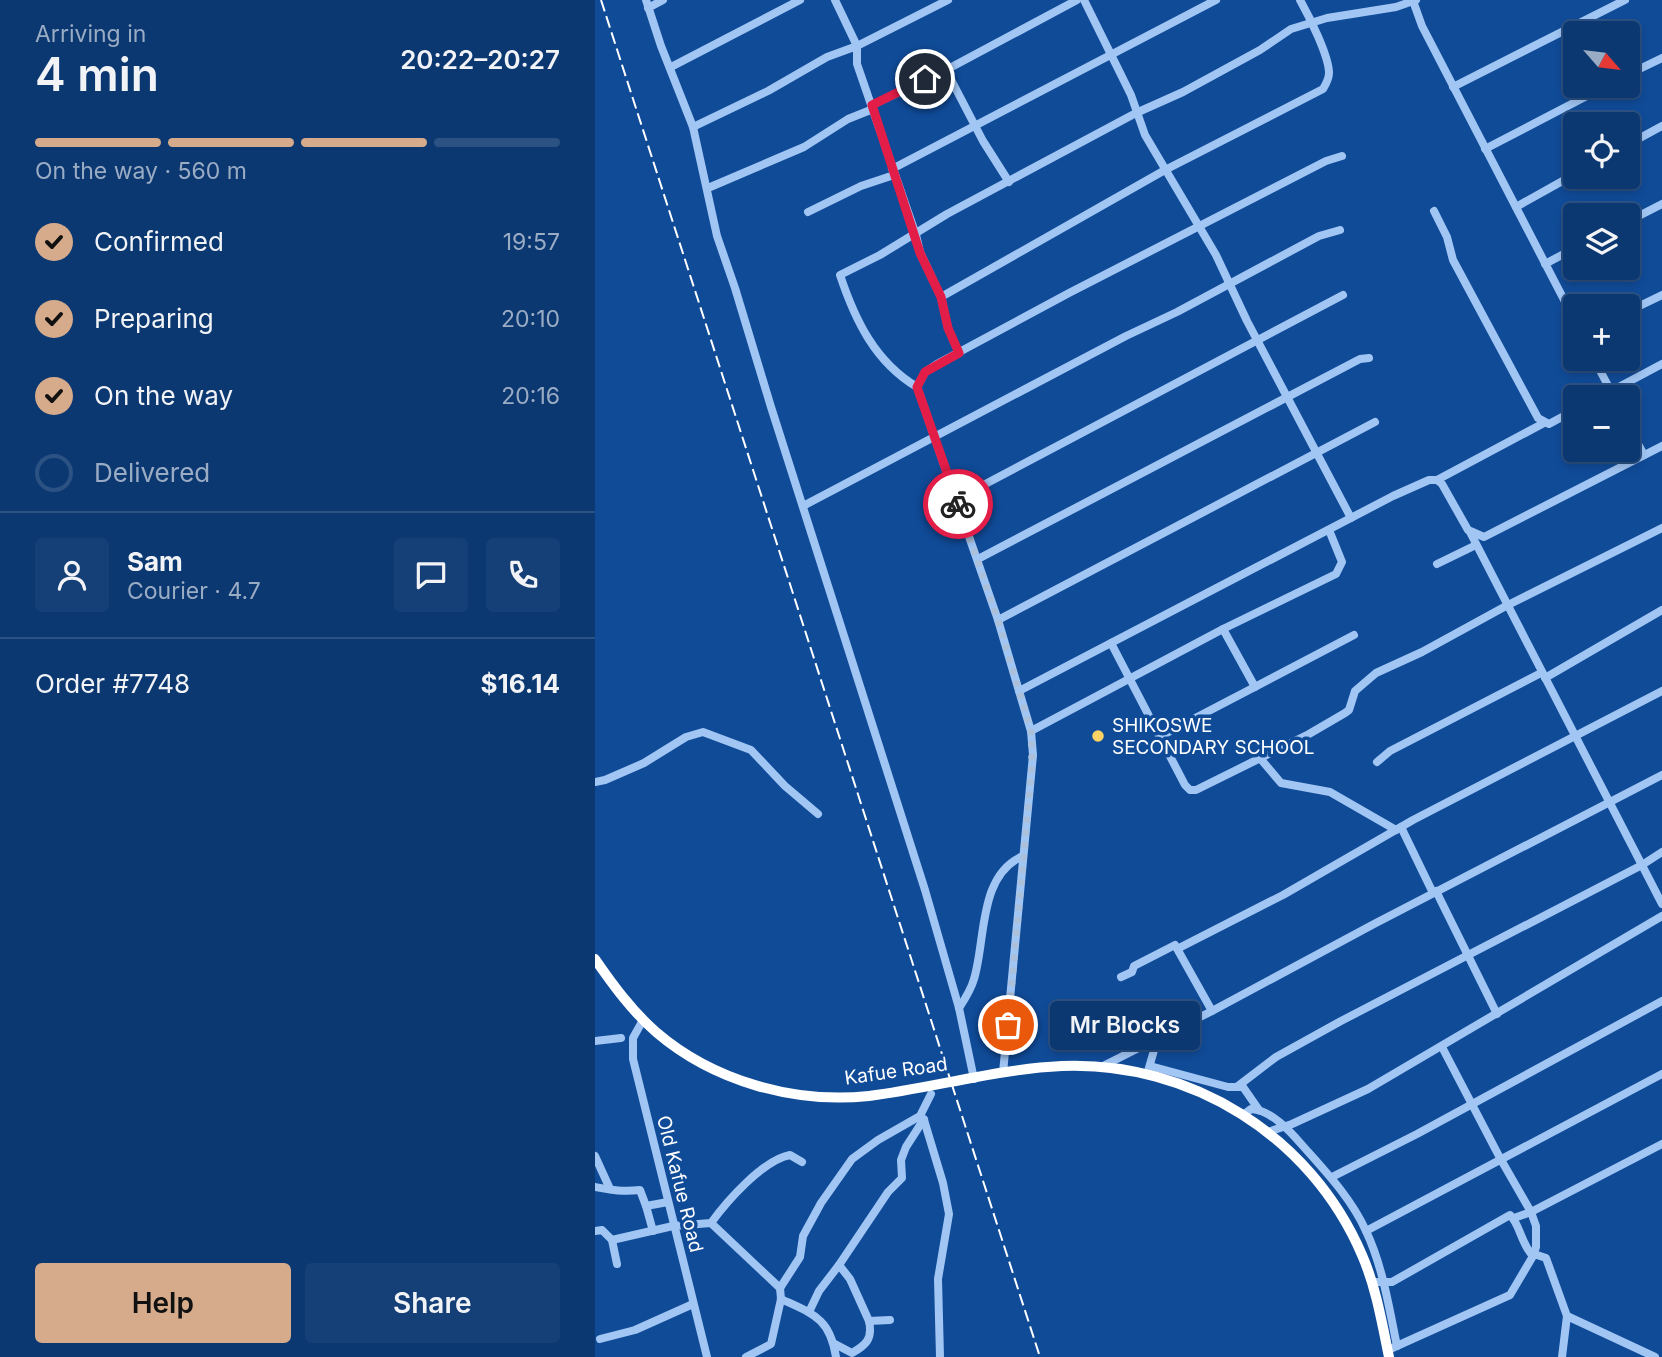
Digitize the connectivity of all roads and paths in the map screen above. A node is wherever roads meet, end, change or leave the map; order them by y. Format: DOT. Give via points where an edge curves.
graph roads {
  1 [pos="663,0"];
  2 [pos="800,0"];
  3 [pos="835,0"];
  4 [pos="948,0"];
  5 [pos="1077,0"];
  6 [pos="1084,0"];
  7 [pos="1216,0"];
  8 [pos="1300,0"];
  9 [pos="1625,0"];
  10 [pos="1415,1"];
  11 [pos="647,4"];
  12 [pos="1312,22"];
  13 [pos="857,46"];
  14 [pos="1111,56"];
  15 [pos="1662,58"];
  16 [pos="671,67"];
  17 [pos="1640,69"];
  18 [pos="946,70"];
  19 [pos="1453,87"];
  20 [pos="1584,98"];
  21 [pos="872,107"];
  22 [pos="1136,113"];
  23 [pos="975,124"];
  24 [pos="1662,126"];
  25 [pos="693,127"];
  26 [pos="1640,138"];
  27 [pos="1485,149"];
  28 [pos="1342,156"];
  29 [pos="1165,170"];
  30 [pos="893,172"];
  31 [pos="1563,181"];
  32 [pos="1009,182"];
  33 [pos="708,188"];
  34 [pos="1662,204"];
  35 [pos="1516,207"];
  36 [pos="1434,211"];
  37 [pos="808,212"];
  38 [pos="1640,215"];
  39 [pos="1198,226"];
  40 [pos="1340,230"];
  41 [pos="916,235"];
  42 [pos="1563,254"];
  43 [pos="1545,264"];
  44 [pos="1229,284"];
  45 [pos="1343,295"];
  46 [pos="1662,295"];
  47 [pos="941,297"];
  48 [pos="1563,298"];
  49 [pos="1640,306"];
  50 [pos="1257,340"];
  51 [pos="959,353"];
  52 [pos="1369,358"];
  53 [pos="1662,364"];
  54 [pos="1628,385"];
  55 [pos="917,387"];
  56 [pos="1287,396"];
  57 [pos="1563,416"];
  58 [pos="1375,422"];
  59 [pos="1544,423"];
  60 [pos="936,437"];
  61 [pos="1662,446"];
  62 [pos="1640,448"];
  63 [pos="1316,454"];
  64 [pos="1644,455"];
  65 [pos="1437,480"];
  66 [pos="957,499"];
  67 [pos="803,506"];
  68 [pos="1351,518"];
  69 [pos="1662,528"];
  70 [pos="1329,530"];
  71 [pos="1470,532"];
  72 [pos="1476,545"];
  73 [pos="978,559"];
  74 [pos="1437,564"];
  75 [pos="1506,606"];
  76 [pos="1662,610"];
  77 [pos="998,620"];
  78 [pos="1223,629"];
  79 [pos="1354,635"];
  80 [pos="1111,643"];
  81 [pos="1543,675"];
  82 [pos="1128,679"];
  83 [pos="1255,687"];
  84 [pos="1019,691"];
  85 [pos="1662,691"];
  86 [pos="1031,731"];
  87 [pos="1159,737"];
  88 [pos="1576,737"];
  89 [pos="1259,758"];
  90 [pos="1377,762"];
  91 [pos="1662,775"];
  92 [pos="595,782"];
  93 [pos="1609,802"];
  94 [pos="818,814"];
  95 [pos="1398,829"];
  96 [pos="1662,852"];
  97 [pos="1023,856"];
  98 [pos="1642,865"];
  99 [pos="1434,892"];
  100 [pos="1662,904"];
  101 [pos="1662,916"];
  102 [pos="1179,948"];
  103 [pos="1467,954"];
  104 [pos="595,959"];
  105 [pos="1121,977"];
  106 [pos="1662,1001"];
  107 [pos="959,1008"];
  108 [pos="1212,1011"];
  109 [pos="1497,1014"];
  110 [pos="643,1020"];
  111 [pos="621,1038"];
  112 [pos="1157,1040"];
  113 [pos="595,1041"];
  114 [pos="1442,1047"];
  115 [pos="1100,1068"];
  116 [pos="1148,1070"];
  117 [pos="1003,1073"];
  118 [pos="1662,1074"];
  119 [pos="974,1079"];
  120 [pos="1238,1086"];
  121 [pos="933,1090"];
  122 [pos="1472,1105"];
  123 [pos="1259,1110"];
  124 [pos="1243,1115"];
  125 [pos="924,1119"];
  126 [pos="1286,1126"];
  127 [pos="1268,1132"];
  128 [pos="1661,1148"];
  129 [pos="595,1156"];
  130 [pos="1500,1158"];
  131 [pos="802,1162"];
  132 [pos="1332,1177"];
  133 [pos="595,1187"];
  134 [pos="610,1189"];
  135 [pos="668,1202"];
  136 [pos="646,1206"];
  137 [pos="1531,1212"];
  138 [pos="1514,1218"];
  139 [pos="711,1223"];
  140 [pos="673,1226"];
  141 [pos="595,1230"];
  142 [pos="653,1231"];
  143 [pos="1366,1231"];
  144 [pos="612,1240"];
  145 [pos="1533,1255"];
  146 [pos="617,1264"];
  147 [pos="839,1265"];
  148 [pos="1378,1282"];
  149 [pos="780,1288"];
  150 [pos="781,1299"];
  151 [pos="693,1304"];
  152 [pos="809,1312"];
  153 [pos="1567,1316"];
  154 [pos="890,1320"];
  155 [pos="869,1321"];
  156 [pos="600,1339"];
  157 [pos="833,1343"];
  158 [pos="1391,1351"];
  159 [pos="854,1355"];
  160 [pos="707,1357"];
  161 [pos="746,1357"];
  162 [pos="836,1357"];
  163 [pos="940,1357"];
  164 [pos="1562,1357"];
  165 [pos="1655,1357"];
  1 -- 11 [label="street"];
  2 -- 16 [label="street"];
  3 -- 13 [label="street"];
  4 -- 13 [label="street"];
  5 -- 18 [label="street"];
  6 -- 14 [label="street"];
  7 -- 14 [label="street"];
  8 -- 12 [label="street"];
  9 -- 19 [label="street"];
  10 -- 12 [label="street"];
  10 -- 19 [label="street" via="1422,26"];
  11 -- 16 [label="street"];
  12 -- 22 [label="street"];
  12 -- 29 [label="street" via="1329,72 1323,89"];
  13 -- 21 [label="street" via="857,64"];
  13 -- 25 [label="street"];
  14 -- 22 [label="street"];
  14 -- 23 [label="street"];
  15 -- 17 [label="street"];
  16 -- 25 [label="street"];
  18 -- 21 [label="street"];
  18 -- 23 [label="street"];
  19 -- 27 [label="street"];
  20 -- 27 [label="street"];
  21 -- 30 [label="street"];
  21 -- 33 [label="street" via="804,147"];
  22 -- 29 [label="street"];
  22 -- 32 [label="street"];
  23 -- 30 [label="street"];
  23 -- 32 [label="street"];
  24 -- 26 [label="street"];
  25 -- 33 [label="street"];
  27 -- 35 [label="street"];
  28 -- 39 [label="street"];
  29 -- 39 [label="street"];
  29 -- 47 [label="street"];
  30 -- 37 [label="street"];
  30 -- 41 [label="street"];
  31 -- 35 [label="street"];
  32 -- 41 [label="street"];
  33 -- 67 [label="street" via="717,236"];
  34 -- 38 [label="street"];
  35 -- 43 [label="street"];
  36 -- 59 [label="street" via="1468,288"];
  39 -- 44 [label="street"];
  39 -- 51 [label="street"];
  40 -- 44 [label="street" via="1319,236"];
  41 -- 47 [label="street"];
  41 -- 55 [label="street" via="840,275 873,348 889,367"];
  42 -- 43 [label="street"];
  43 -- 48 [label="street"];
  44 -- 50 [label="street"];
  44 -- 60 [label="street"];
  45 -- 50 [label="street"];
  46 -- 49 [label="street"];
  47 -- 51 [label="street"];
  50 -- 56 [label="street"];
  50 -- 66 [label="street"];
  51 -- 55 [label="street" via="925,372"];
  52 -- 56 [label="street"];
  53 -- 54 [label="street"];
  55 -- 60 [label="street"];
  56 -- 63 [label="street"];
  56 -- 73 [label="street"];
  57 -- 59 [label="street"];
  58 -- 63 [label="street"];
  59 -- 65 [label="street"];
  60 -- 66 [label="street"];
  60 -- 67 [label="street"];
  61 -- 64 [label="street"];
  62 -- 64 [label="street"];
  63 -- 68 [label="street"];
  63 -- 77 [label="street"];
  64 -- 71 [label="street" via="1484,537"];
  65 -- 68 [label="street" via="1414,486"];
  65 -- 71 [label="street"];
  66 -- 73 [label="street"];
  67 -- 107 [label="street"];
  68 -- 70 [label="street"];
  69 -- 75 [label="street"];
  70 -- 78 [label="street" via="1342,562 1336,574"];
  70 -- 80 [label="street"];
  71 -- 72 [label="street"];
  72 -- 74 [label="street"];
  72 -- 75 [label="street"];
  73 -- 77 [label="street"];
  75 -- 81 [label="street"];
  75 -- 89 [label="street" via="1376,673 1355,691 1345,713"];
  76 -- 81 [label="street"];
  77 -- 84 [label="street"];
  78 -- 82 [label="street"];
  78 -- 83 [label="street"];
  79 -- 83 [label="street"];
  80 -- 82 [label="street"];
  80 -- 84 [label="street"];
  81 -- 88 [label="street"];
  81 -- 90 [label="street" via="1390,751"];
  82 -- 86 [label="street"];
  82 -- 87 [label="street"];
  83 -- 87 [label="street"];
  84 -- 86 [label="street"];
  85 -- 88 [label="street"];
  86 -- 97 [label="street" via="1033,755"];
  87 -- 89 [label="street" via="1190,790"];
  88 -- 93 [label="street"];
  88 -- 95 [label="street"];
  89 -- 95 [label="street" via="1281,783 1330,792"];
  91 -- 93 [label="street"];
  92 -- 94 [label="street" via="703,732 751,750"];
  93 -- 98 [label="street"];
  93 -- 99 [label="street"];
  95 -- 99 [label="street"];
  95 -- 102 [label="street"];
  96 -- 98 [label="street"];
  97 -- 107 [label="street" via="1009,865 994,886 975,976"];
  97 -- 117 [label="street"];
  98 -- 100 [label="street"];
  98 -- 103 [label="street"];
  99 -- 103 [label="street"];
  99 -- 108 [label="street"];
  101 -- 109 [label="street"];
  102 -- 105 [label="street" via="1171,946"];
  102 -- 108 [label="street"];
  103 -- 109 [label="street"];
  103 -- 120 [label="street" via="1276,1057"];
  104 -- 110 [label="highway, Kafue Road"];
  106 -- 122 [label="street"];
  107 -- 119 [label="street"];
  108 -- 112 [label="street"];
  109 -- 114 [label="street"];
  110 -- 121 [label="highway, Kafue Road" via="691,1057 774,1090 858,1097"];
  110 -- 135 [label="street, Old Kafue Road" via="633,1038 633,1059"];
  111 -- 113 [label="street"];
  112 -- 115 [label="street"];
  112 -- 116 [label="street"];
  114 -- 122 [label="street"];
  114 -- 126 [label="street" via="1357,1095"];
  115 -- 116 [label="highway, Kafue Road"];
  115 -- 117 [label="highway, Kafue Road" via="1063,1066"];
  116 -- 120 [label="street"];
  116 -- 124 [label="highway, Kafue Road"];
  117 -- 119 [label="highway, Kafue Road"];
  118 -- 130 [label="street"];
  119 -- 121 [label="highway, Kafue Road"];
  120 -- 123 [label="street"];
  121 -- 125 [label="street"];
  121 -- 149 [label="street" via="920,1116 852,1159 807,1228 800,1256"];
  122 -- 130 [label="street"];
  122 -- 132 [label="street"];
  123 -- 124 [label="street"];
  123 -- 126 [label="street"];
  124 -- 127 [label="highway, Kafue Road"];
  125 -- 147 [label="street" via="906,1146 902,1178"];
  125 -- 163 [label="street" via="949,1214 938,1271"];
  126 -- 127 [label="street"];
  126 -- 132 [label="street"];
  127 -- 148 [label="highway, Kafue Road" via="1309,1171 1332,1201"];
  128 -- 137 [label="street"];
  129 -- 134 [label="street"];
  130 -- 137 [label="street"];
  130 -- 143 [label="street"];
  131 -- 139 [label="street" via="790,1155 775,1160"];
  132 -- 143 [label="street"];
  133 -- 134 [label="street"];
  134 -- 136 [label="street" via="616,1193 640,1190"];
  135 -- 136 [label="street"];
  135 -- 140 [label="street, Old Kafue Road"];
  136 -- 142 [label="street"];
  137 -- 138 [label="street"];
  137 -- 145 [label="street" via="1537,1233"];
  138 -- 145 [label="street"];
  138 -- 148 [label="street" via="1508,1216 1392,1282"];
  139 -- 140 [label="street"];
  139 -- 149 [label="street"];
  140 -- 142 [label="street"];
  140 -- 151 [label="street, Old Kafue Road"];
  141 -- 144 [label="street" via="602,1230"];
  142 -- 144 [label="street"];
  143 -- 148 [label="street"];
  144 -- 146 [label="street"];
  145 -- 153 [label="street" via="1546,1258"];
  145 -- 158 [label="street" via="1508,1297"];
  147 -- 152 [label="street"];
  147 -- 155 [label="street"];
  148 -- 158 [label="highway, Kafue Road"];
  149 -- 150 [label="street"];
  150 -- 152 [label="street"];
  150 -- 161 [label="street" via="771,1344"];
  151 -- 156 [label="street" via="635,1330"];
  151 -- 160 [label="street, Old Kafue Road"];
  152 -- 157 [label="street" via="824,1323"];
  153 -- 164 [label="street"];
  153 -- 165 [label="street"];
  154 -- 155 [label="street"];
  155 -- 159 [label="street" via="867,1342"];
  157 -- 159 [label="street"];
  157 -- 162 [label="street"];
}
